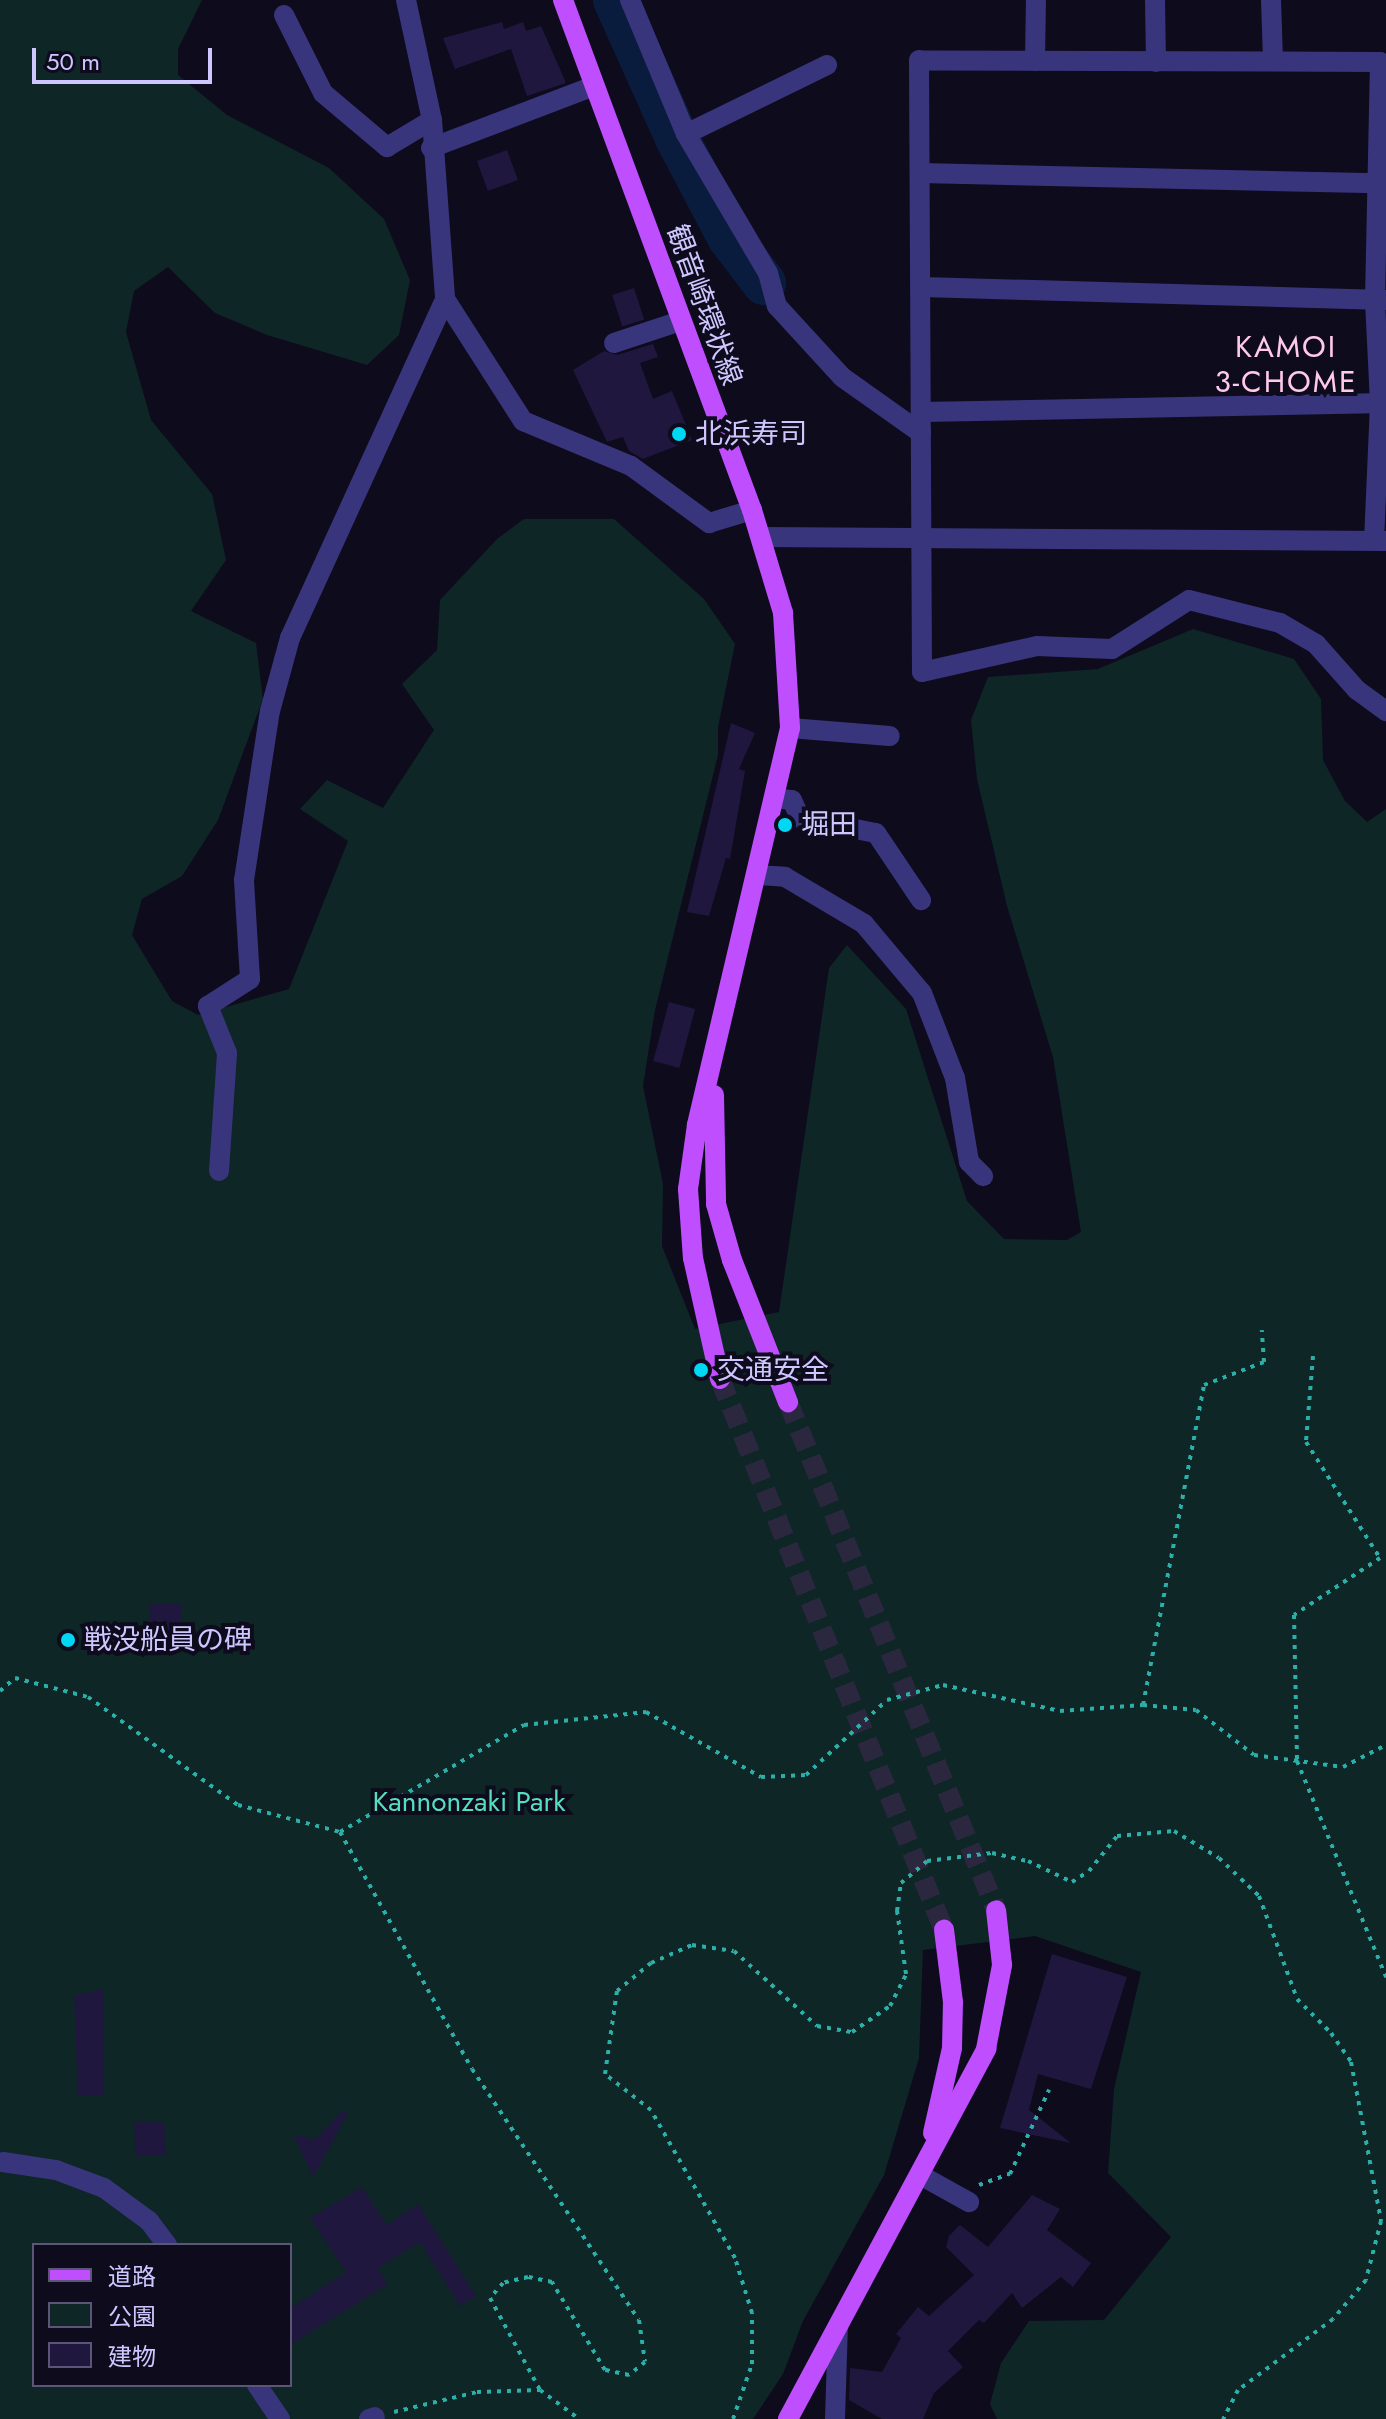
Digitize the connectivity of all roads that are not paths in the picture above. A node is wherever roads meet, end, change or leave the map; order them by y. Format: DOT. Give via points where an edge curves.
graph roads {
  1 [pos="406,0"];
  2 [pos="563,0"];
  3 [pos="630,0"];
  4 [pos="1036,0"];
  5 [pos="1155,0"];
  6 [pos="1271,0"];
  7 [pos="284,15"];
  8 [pos="1273,59"];
  9 [pos="1035,61"];
  10 [pos="1156,62"];
  11 [pos="827,65"];
  12 [pos="594,86"];
  13 [pos="432,120"];
  14 [pos="686,134"];
  15 [pos="431,148"];
  16 [pos="920,173"];
  17 [pos="1377,183"];
  18 [pos="922,287"];
  19 [pos="445,299"];
  20 [pos="1381,300"];
  21 [pos="680,321"];
  22 [pos="614,343"];
  23 [pos="1383,403"];
  24 [pos="922,412"];
  25 [pos="921,433"];
  26 [pos="752,510"];
  27 [pos="922,536"];
  28 [pos="761,537"];
  29 [pos="1380,541"];
  30 [pos="1386,711"];
  31 [pos="790,728"];
  32 [pos="890,736"];
  33 [pos="775,798"];
  34 [pos="759,875"];
  35 [pos="921,900"];
  36 [pos="715,1055"];
  37 [pos="219,1171"];
  38 [pos="983,1176"];
  39 [pos="720,1379"];
  40 [pos="788,1402"];
  41 [pos="996,1910"];
  42 [pos="944,1930"];
  43 [pos="3,2162"];
  44 [pos="922,2176"];
  45 [pos="969,2202"];
  46 [pos="166,2243"];
  47 [pos="838,2326"];
  48 [pos="258,2387"];
  49 [pos="280,2419"];
  50 [pos="788,2419"];
  51 [pos="835,2419"];
  1 -- 13 [label="street"];
  2 -- 12 [label="main road, 観音崎環状線"];
  3 -- 14 [label="street"];
  4 -- 9 [label="street"];
  5 -- 10 [label="street"];
  6 -- 8 [label="street"];
  7 -- 13 [label="street" via="323,93 387,147"];
  8 -- 10 [label="street"];
  8 -- 17 [label="street" via="1380,62"];
  9 -- 10 [label="street"];
  9 -- 16 [label="street" via="919,60"];
  11 -- 14 [label="street"];
  12 -- 15 [label="street"];
  12 -- 21 [label="main road, 観音崎環状線"];
  13 -- 15 [label="street"];
  14 -- 25 [label="street" via="768,273 777,306 842,377"];
  15 -- 19 [label="street"];
  16 -- 17 [label="street"];
  16 -- 18 [label="street"];
  17 -- 20 [label="street"];
  18 -- 20 [label="street"];
  18 -- 24 [label="street"];
  19 -- 26 [label="street" via="523,421 631,466 709,523"];
  19 -- 37 [label="street" via="290,638 270,711 244,880 250,979 208,1006 227,1053"];
  20 -- 23 [label="street"];
  21 -- 22 [label="street"];
  21 -- 26 [label="main road, 観音崎環状線"];
  23 -- 24 [label="street"];
  23 -- 29 [label="street"];
  24 -- 25 [label="street"];
  25 -- 27 [label="street"];
  26 -- 28 [label="main road, 観音崎環状線"];
  27 -- 28 [label="street"];
  27 -- 29 [label="street"];
  27 -- 30 [label="street" via="922,672 1037,646 1112,649 1189,600 1280,623 1316,644 1357,690"];
  28 -- 31 [label="main road, 観音崎環状線" via="783,613"];
  31 -- 32 [label="street"];
  31 -- 33 [label="main road, 観音崎環状線"];
  33 -- 34 [label="main road, 観音崎環状線"];
  33 -- 35 [label="street" via="792,800 800,818 876,833"];
  34 -- 36 [label="main road, 観音崎環状線"];
  34 -- 38 [label="street" via="785,877 864,924 922,993 955,1078 969,1162"];
  36 -- 39 [label="main road, 観音崎環状線" via="688,1189 693,1258"];
  36 -- 40 [label="main road, 観音崎環状線" via="716,1204 732,1260"];
  41 -- 44 [label="main road" via="1002,1965 986,2049"];
  42 -- 44 [label="main road" via="953,2002 952,2048"];
  43 -- 46 [label="street" via="56,2170 104,2188 149,2221"];
  44 -- 45 [label="street"];
  44 -- 47 [label="main road"];
  47 -- 50 [label="main road"];
  47 -- 51 [label="street"];
  48 -- 49 [label="street"];
}
